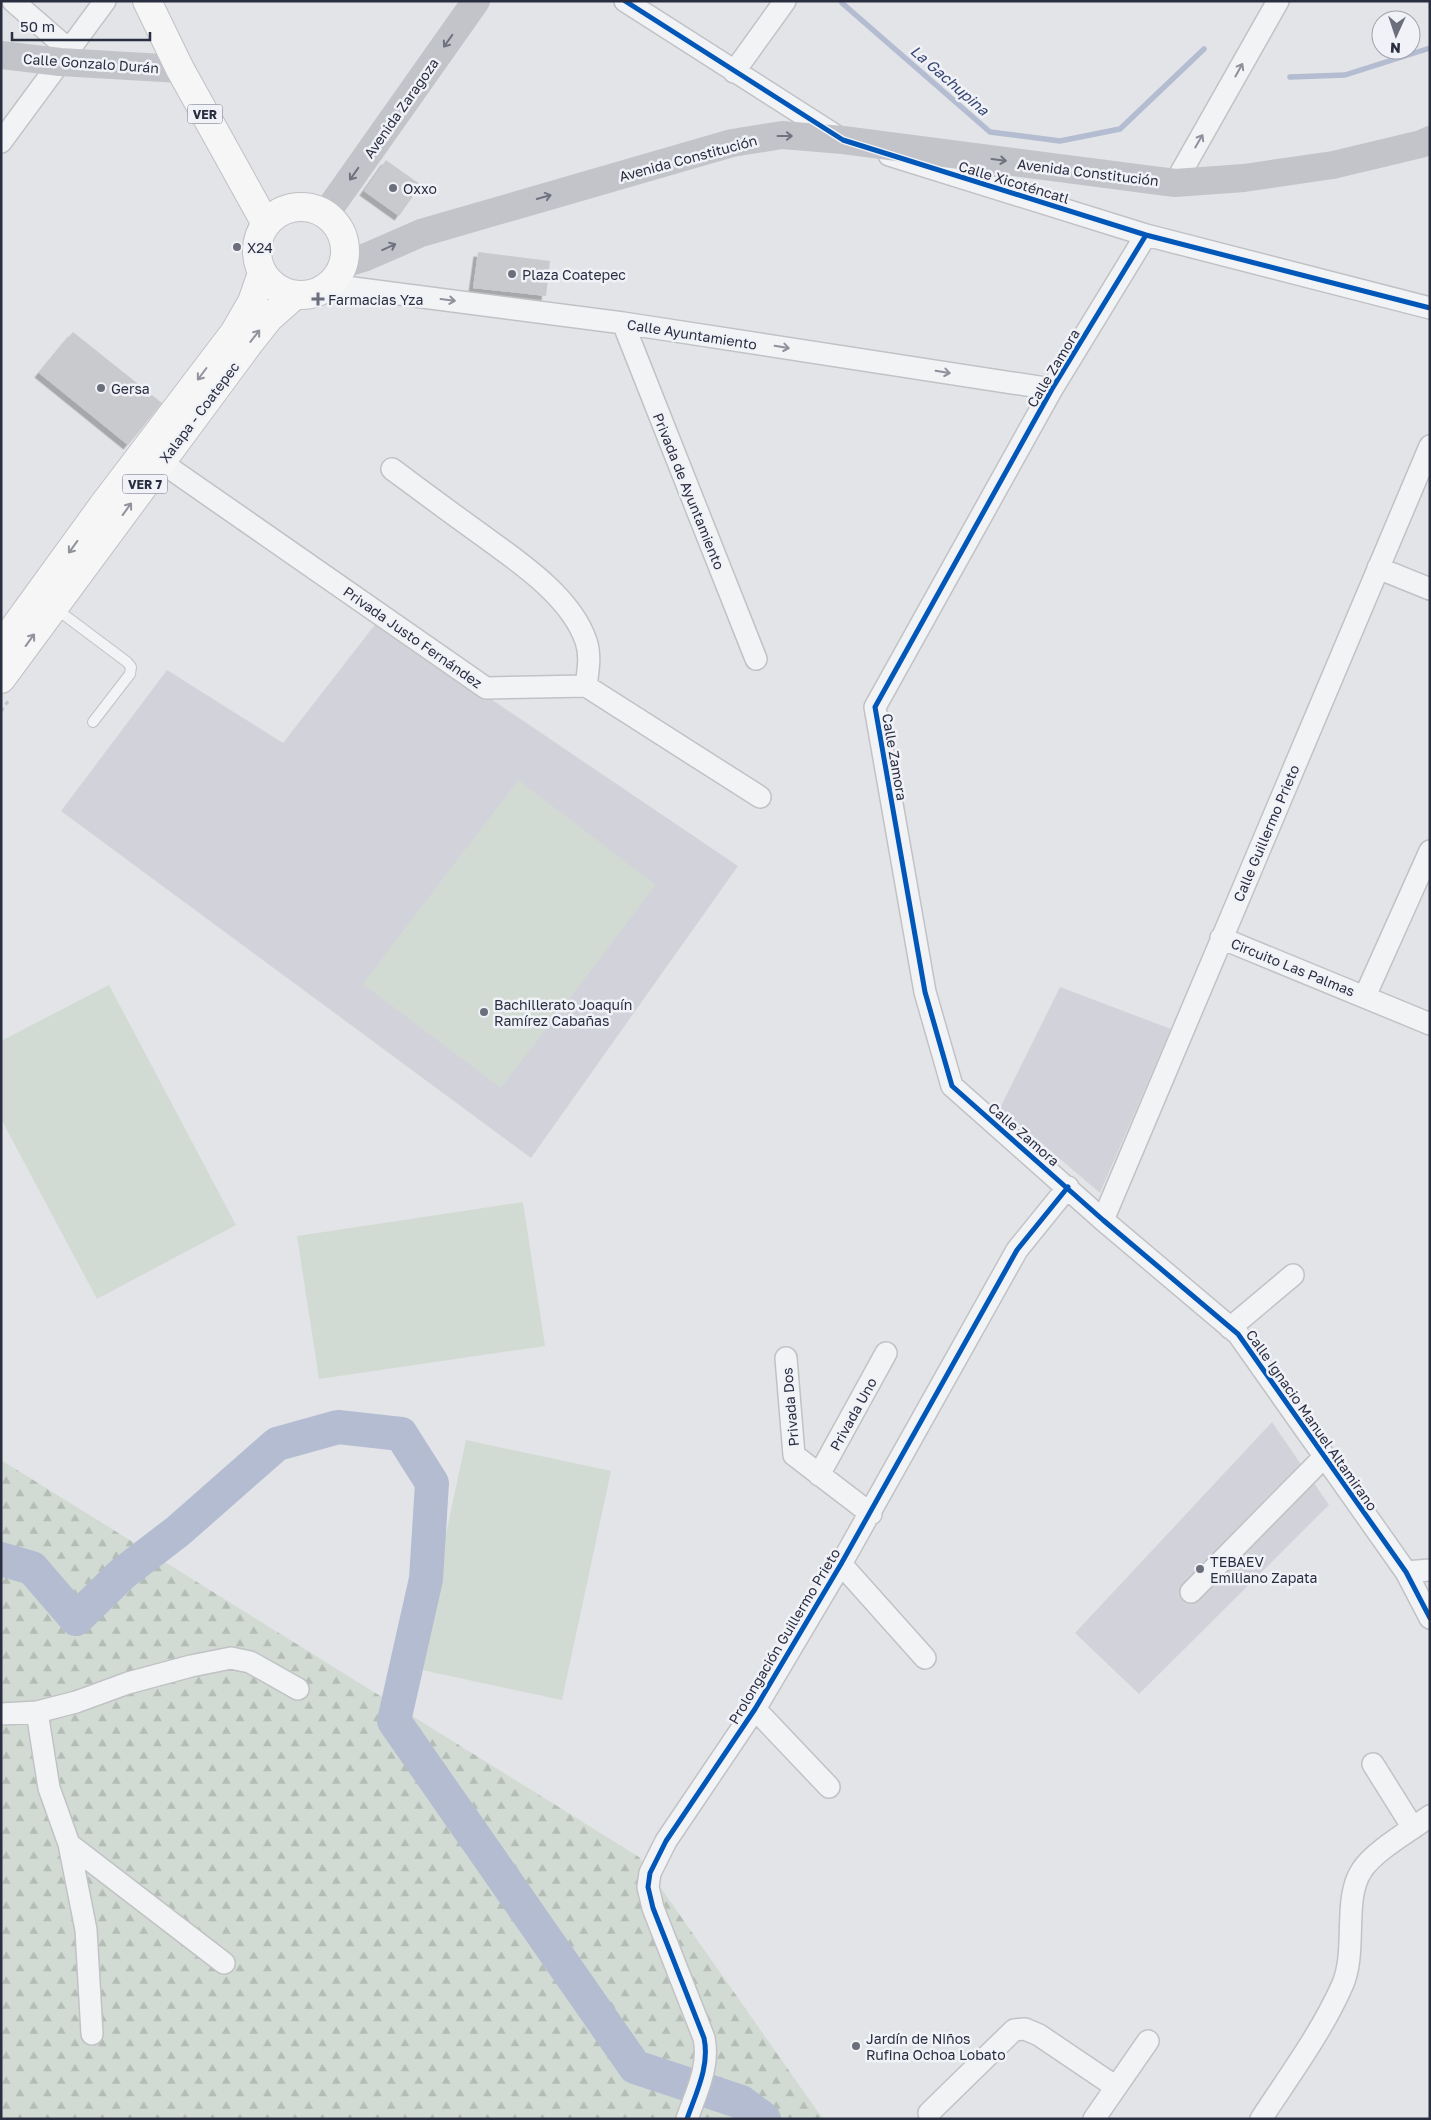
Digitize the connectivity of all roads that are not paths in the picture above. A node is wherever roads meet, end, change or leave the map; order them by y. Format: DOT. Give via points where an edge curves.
graph roads {
  1 [pos="13,1"];
  2 [pos="105,1"];
  3 [pos="147,1"];
  4 [pos="476,1"];
  5 [pos="625,1"];
  6 [pos="1278,1"];
  7 [pos="781,6"];
  8 [pos="1,55"];
  9 [pos="64,55"];
  10 [pos="180,69"];
  11 [pos="734,72"];
  12 [pos="843,140"];
  13 [pos="1,142"];
  14 [pos="1425,142"];
  15 [pos="1175,183"];
  16 [pos="325,215"];
  17 [pos="266,224"];
  18 [pos="1146,235"];
  19 [pos="262,273"];
  20 [pos="337,274"];
  21 [pos="295,295"];
  22 [pos="1430,308"];
  23 [pos="623,323"];
  24 [pos="1052,389"];
  25 [pos="1430,446"];
  26 [pos="161,462"];
  27 [pos="392,469"];
  28 [pos="1378,568"];
  29 [pos="1430,589"];
  30 [pos="54,607"];
  31 [pos="5,632"];
  32 [pos="756,659"];
  33 [pos="1,679"];
  34 [pos="586,686"];
  35 [pos="93,722"];
  36 [pos="760,797"];
  37 [pos="1430,851"];
  38 [pos="1222,938"];
  39 [pos="1365,996"];
  40 [pos="1430,1024"];
  41 [pos="1068,1187"];
  42 [pos="1103,1220"];
  43 [pos="1293,1275"];
  44 [pos="1230,1328"];
  45 [pos="886,1353"];
  46 [pos="786,1358"];
  47 [pos="1324,1457"];
  48 [pos="819,1475"];
  49 [pos="871,1514"];
  50 [pos="841,1564"];
  51 [pos="1430,1570"];
  52 [pos="1406,1572"];
  53 [pos="1191,1592"];
  54 [pos="1430,1618"];
  55 [pos="925,1658"];
  56 [pos="298,1689"];
  57 [pos="755,1709"];
  58 [pos="37,1712"];
  59 [pos="1,1714"];
  60 [pos="1373,1764"];
  61 [pos="829,1787"];
  62 [pos="1430,1816"];
  63 [pos="1413,1828"];
  64 [pos="69,1844"];
  65 [pos="224,1963"];
  66 [pos="92,2034"];
  67 [pos="1148,2041"];
  68 [pos="1116,2087"];
  69 [pos="929,2113"];
  70 [pos="688,2119"];
  71 [pos="1094,2119"];
  72 [pos="1261,2119"];
  1 -- 9 [label="street"];
  2 -- 9 [label="street"];
  3 -- 10 [label="main road, VER"];
  4 -- 16 [label="main road, Avenida Zaragoza, one-way"];
  5 -- 11 [label="street, Calle Xicoténcatl"];
  15 -- 6 [label="street, one-way"];
  7 -- 11 [label="street"];
  8 -- 9 [label="main road, Calle Gonzalo Durán"];
  9 -- 10 [label="main road, Calle Gonzalo Durán"];
  9 -- 13 [label="street"];
  10 -- 17 [label="main road, VER"];
  11 -- 12 [label="street, Calle Xicoténcatl"];
  12 -- 15 [label="main road, Avenida Constitución, one-way"];
  12 -- 18 [label="street, Calle Xicoténcatl"];
  20 -- 12 [label="main road, Avenida Constitución, one-way" via="366,257 422,233 732,143 782,135"];
  14 -- 15 [label="main road, Avenida Constitución" via="1333,165 1244,178"];
  16 -- 17 [label="main road" via="307,208 292,208"];
  16 -- 20 [label="main road" via="342,234 345,249"];
  17 -- 19 [label="main road" via="257,249"];
  18 -- 22 [label="street, Calle Xicoténcatl"];
  18 -- 24 [label="street, Calle Zamora"];
  19 -- 21 [label="main road" via="276,287"];
  19 -- 31 [label="main road, Xalapa - Coatepec / VER 7, one-way" via="252,302 234,333"];
  20 -- 21 [label="main road" via="309,295"];
  20 -- 23 [label="street, Calle Ayuntamiento, one-way"];
  26 -- 21 [label="main road, Xalapa - Coatepec / VER 7, one-way" via="269,318"];
  23 -- 24 [label="street, Calle Ayuntamiento, one-way"];
  23 -- 32 [label="street, Privada de Ayuntamiento"];
  24 -- 41 [label="street, Calle Zamora" via="875,707 925,992 952,1086"];
  25 -- 28 [label="street, Calle Guillermo Prieto"];
  30 -- 26 [label="main road, Xalapa - Coatepec / VER 7, one-way"];
  26 -- 34 [label="street, Privada Justo Fernández" via="486,688"];
  27 -- 34 [label="street" via="531,570 553,591 577,621 586,641 589,655"];
  28 -- 29 [label="street"];
  28 -- 38 [label="street, Calle Guillermo Prieto"];
  33 -- 30 [label="main road, Xalapa - Coatepec / VER 7, one-way"];
  30 -- 35 [label="lane" via="131,667 130,674"];
  34 -- 36 [label="street"];
  37 -- 39 [label="street, Circuito Las Palmas"];
  38 -- 39 [label="street, Circuito Las Palmas"];
  38 -- 42 [label="street, Calle Guillermo Prieto"];
  39 -- 40 [label="street, Circuito Las Palmas"];
  41 -- 42 [label="street, Calle Zamora"];
  41 -- 49 [label="street, Prolongación Guillermo Prieto" via="1017,1250"];
  42 -- 44 [label="street, Calle Ignacio Manuel Altamirano"];
  43 -- 44 [label="street"];
  44 -- 47 [label="street, Calle Ignacio Manuel Altamirano" via="1238,1334"];
  45 -- 48 [label="street, Privada Uno"];
  46 -- 48 [label="street, Privada Dos" via="794,1455"];
  47 -- 52 [label="street, Calle Ignacio Manuel Altamirano"];
  47 -- 53 [label="street"];
  48 -- 49 [label="street"];
  49 -- 50 [label="street, Prolongación Guillermo Prieto"];
  50 -- 55 [label="street"];
  50 -- 57 [label="street, Prolongación Guillermo Prieto"];
  51 -- 52 [label="street"];
  52 -- 54 [label="street, Calle Ignacio Manuel Altamirano"];
  56 -- 58 [label="street" via="250,1662 231,1658 137,1680"];
  57 -- 61 [label="street"];
  57 -- 70 [label="street, Prolongación Guillermo Prieto" via="666,1841 650,1873 648,1887 653,1908 707,2050"];
  58 -- 59 [label="street"];
  58 -- 64 [label="street" via="49,1788"];
  60 -- 63 [label="street"];
  62 -- 63 [label="street"];
  63 -- 72 [label="street" via="1362,1870 1353,1899 1349,1965 1343,1984"];
  64 -- 65 [label="street"];
  64 -- 66 [label="street" via="86,1930"];
  67 -- 68 [label="street"];
  68 -- 69 [label="street" via="1039,2035 1020,2029 1014,2030"];
  68 -- 71 [label="street"];
}
